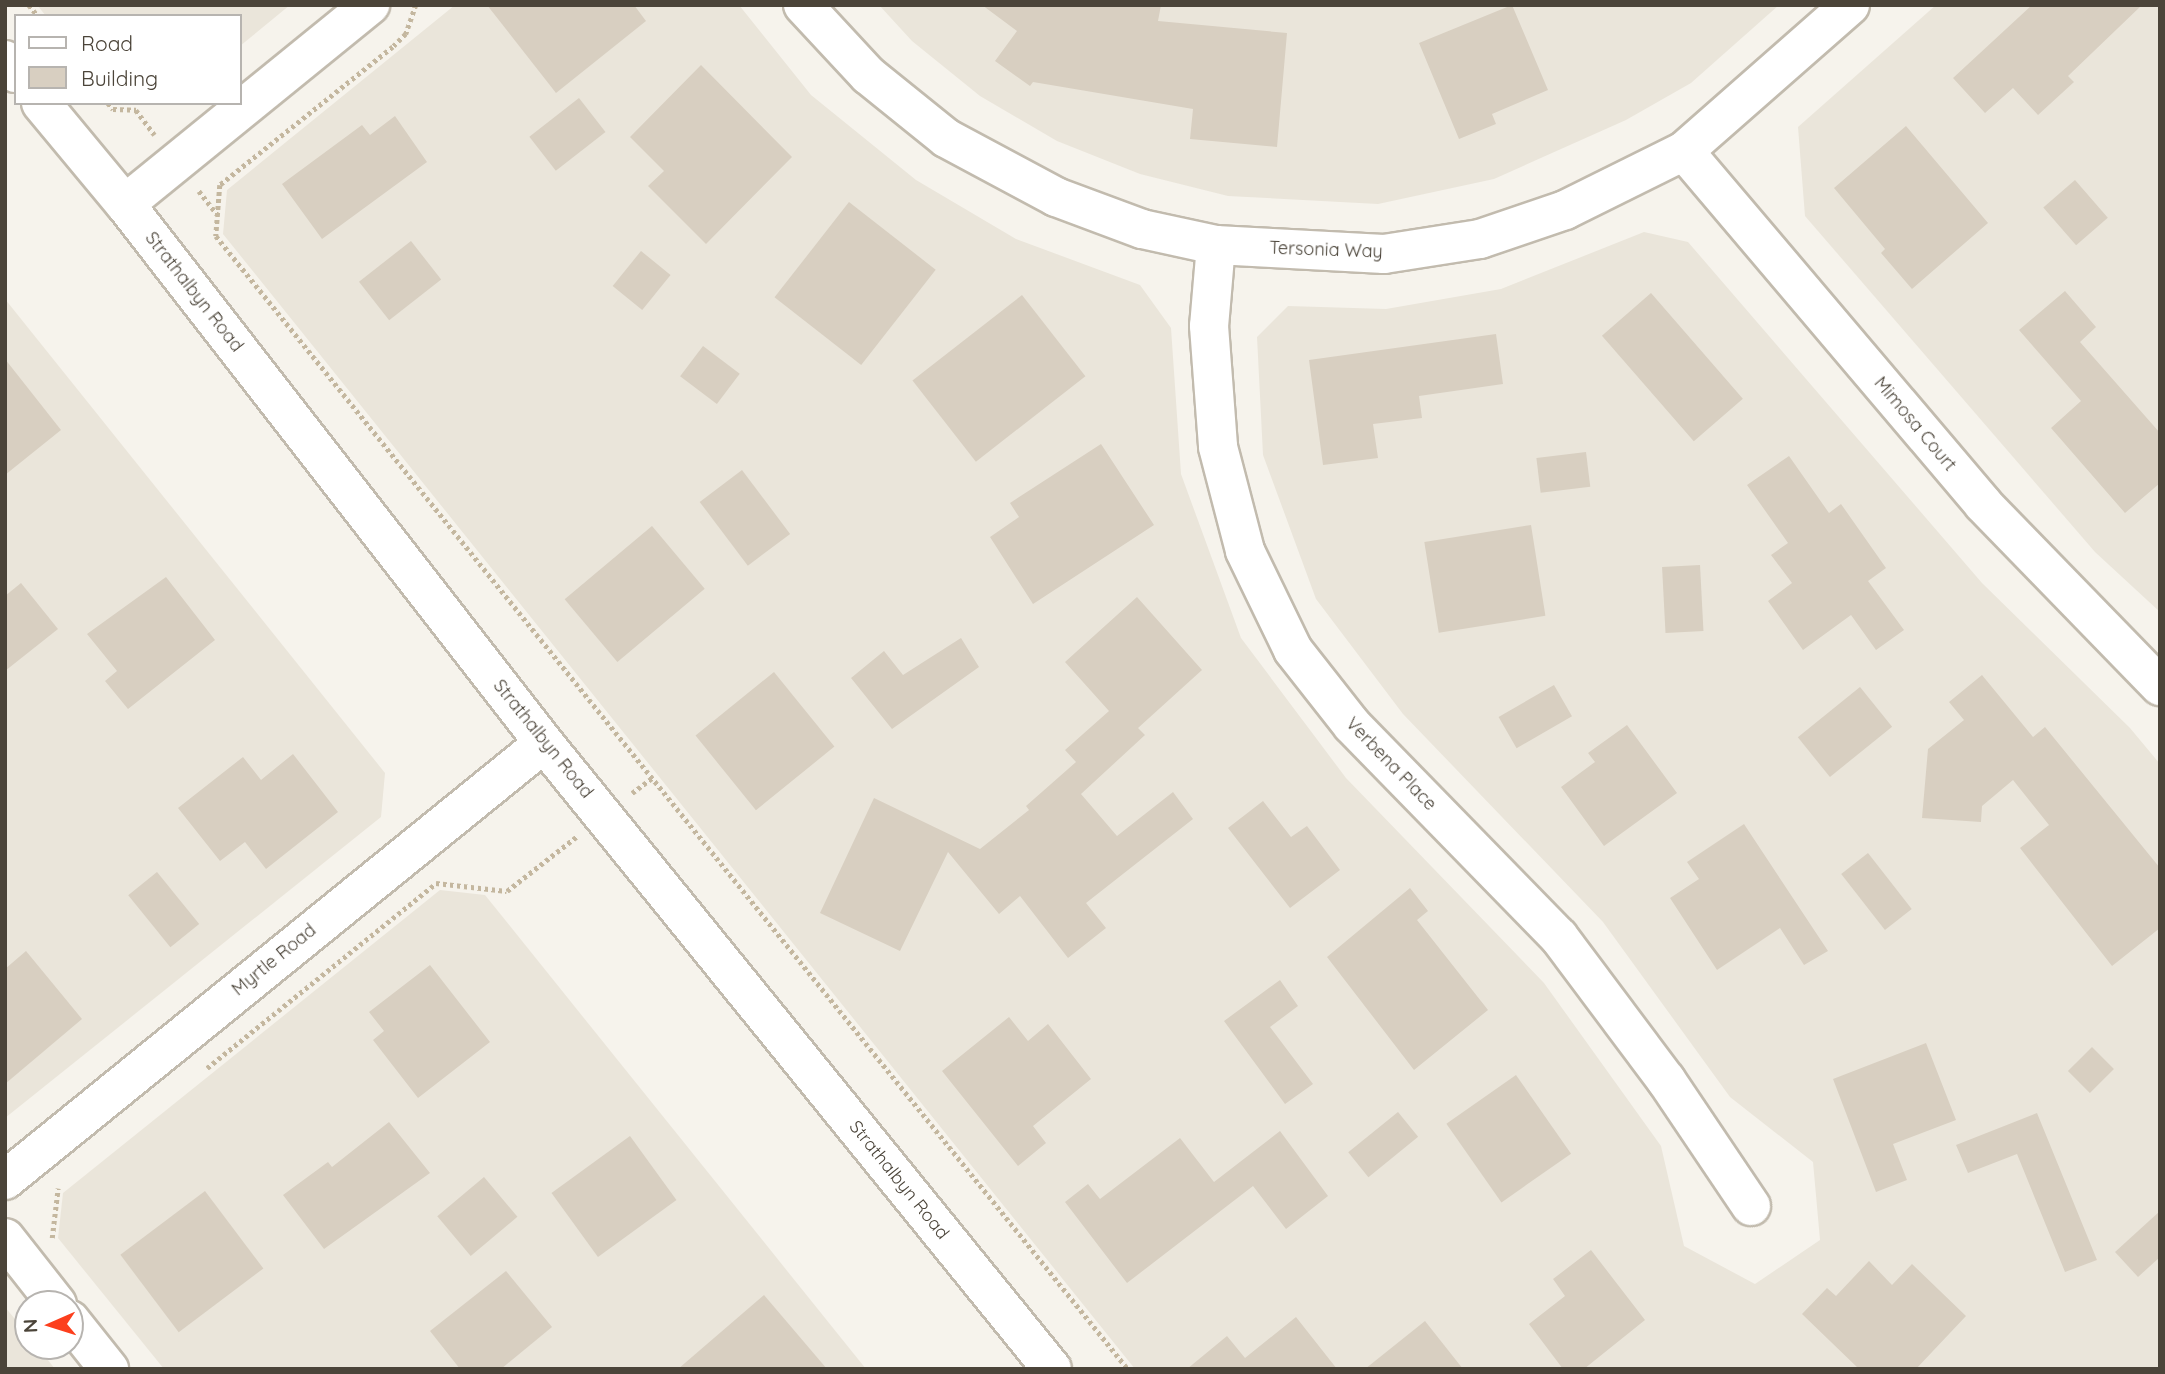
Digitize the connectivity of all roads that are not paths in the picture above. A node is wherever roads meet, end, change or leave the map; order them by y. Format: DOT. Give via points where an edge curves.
graph roads {
  1 [pos="370,5"];
  2 [pos="803,5"];
  3 [pos="1850,5"];
  4 [pos="43,105"];
  5 [pos="1684,151"];
  6 [pos="125,204"];
  7 [pos="1216,245"];
  8 [pos="2160,686"];
  9 [pos="544,743"];
  10 [pos="5,1180"];
  11 [pos="1751,1206"];
  12 [pos="5,1238"];
  13 [pos="46,1290"];
  14 [pos="84,1338"];
  15 [pos="108,1369"];
  16 [pos="1052,1369"];
  1 -- 6 [label="street"];
  2 -- 7 [label="street, Tersonia Way" via="869,75 946,138 1056,197 1142,229"];
  3 -- 5 [label="street, Tersonia Way"];
  4 -- 6 [label="street, Strathalbyn Road"];
  5 -- 7 [label="street, Tersonia Way" via="1565,210 1479,239 1384,254"];
  5 -- 8 [label="street, Mimosa Court" via="1983,505"];
  6 -- 9 [label="street, Strathalbyn Road"];
  7 -- 11 [label="street, Verbena Place" via="1209,326 1217,447 1245,551 1293,650 1352,725 1559,937 1666,1080"];
  9 -- 10 [label="street, Myrtle Road"];
  9 -- 16 [label="street, Strathalbyn Road"];
  12 -- 13 [label="street"];
  14 -- 15 [label="street"];
}
